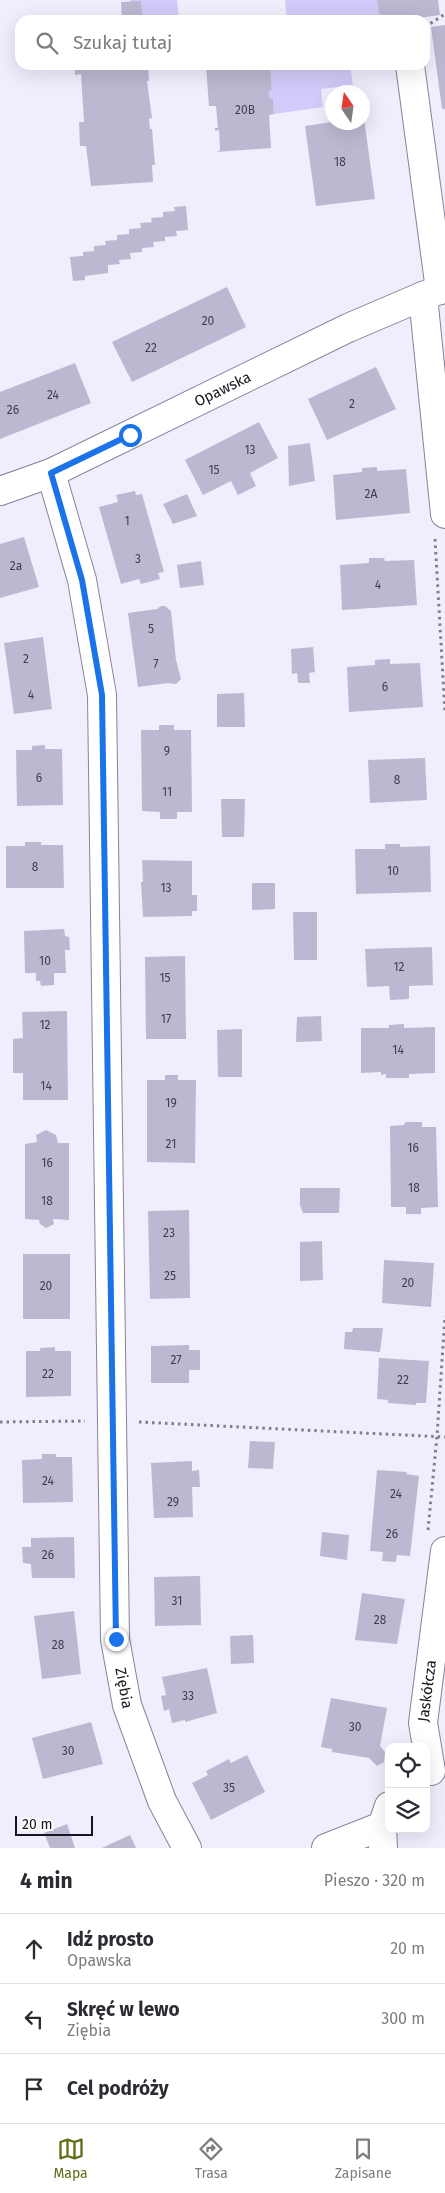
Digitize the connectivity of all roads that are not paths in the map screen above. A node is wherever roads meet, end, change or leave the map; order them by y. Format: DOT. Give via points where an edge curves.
graph roads {
  1 [pos="411,70"];
  2 [pos="436,291"];
  3 [pos="51,473"];
  4 [pos="0,491"];
  5 [pos="445,514"];
  6 [pos="445,1551"];
  7 [pos="434,1771"];
  8 [pos="385,1827"];
  9 [pos="187,1848"];
  10 [pos="326,1848"];
  1 -- 2 [label="street"];
  2 -- 3 [label="street, Opawska" via="348,328"];
  2 -- 5 [label="street"];
  3 -- 4 [label="street, Opawska"];
  3 -- 9 [label="street, Ziębia" via="82,580 102,695 117,1648 128,1705 162,1801"];
  6 -- 7 [label="street, Jaskółcza" via="423,1722"];
  8 -- 10 [label="street"];
}
